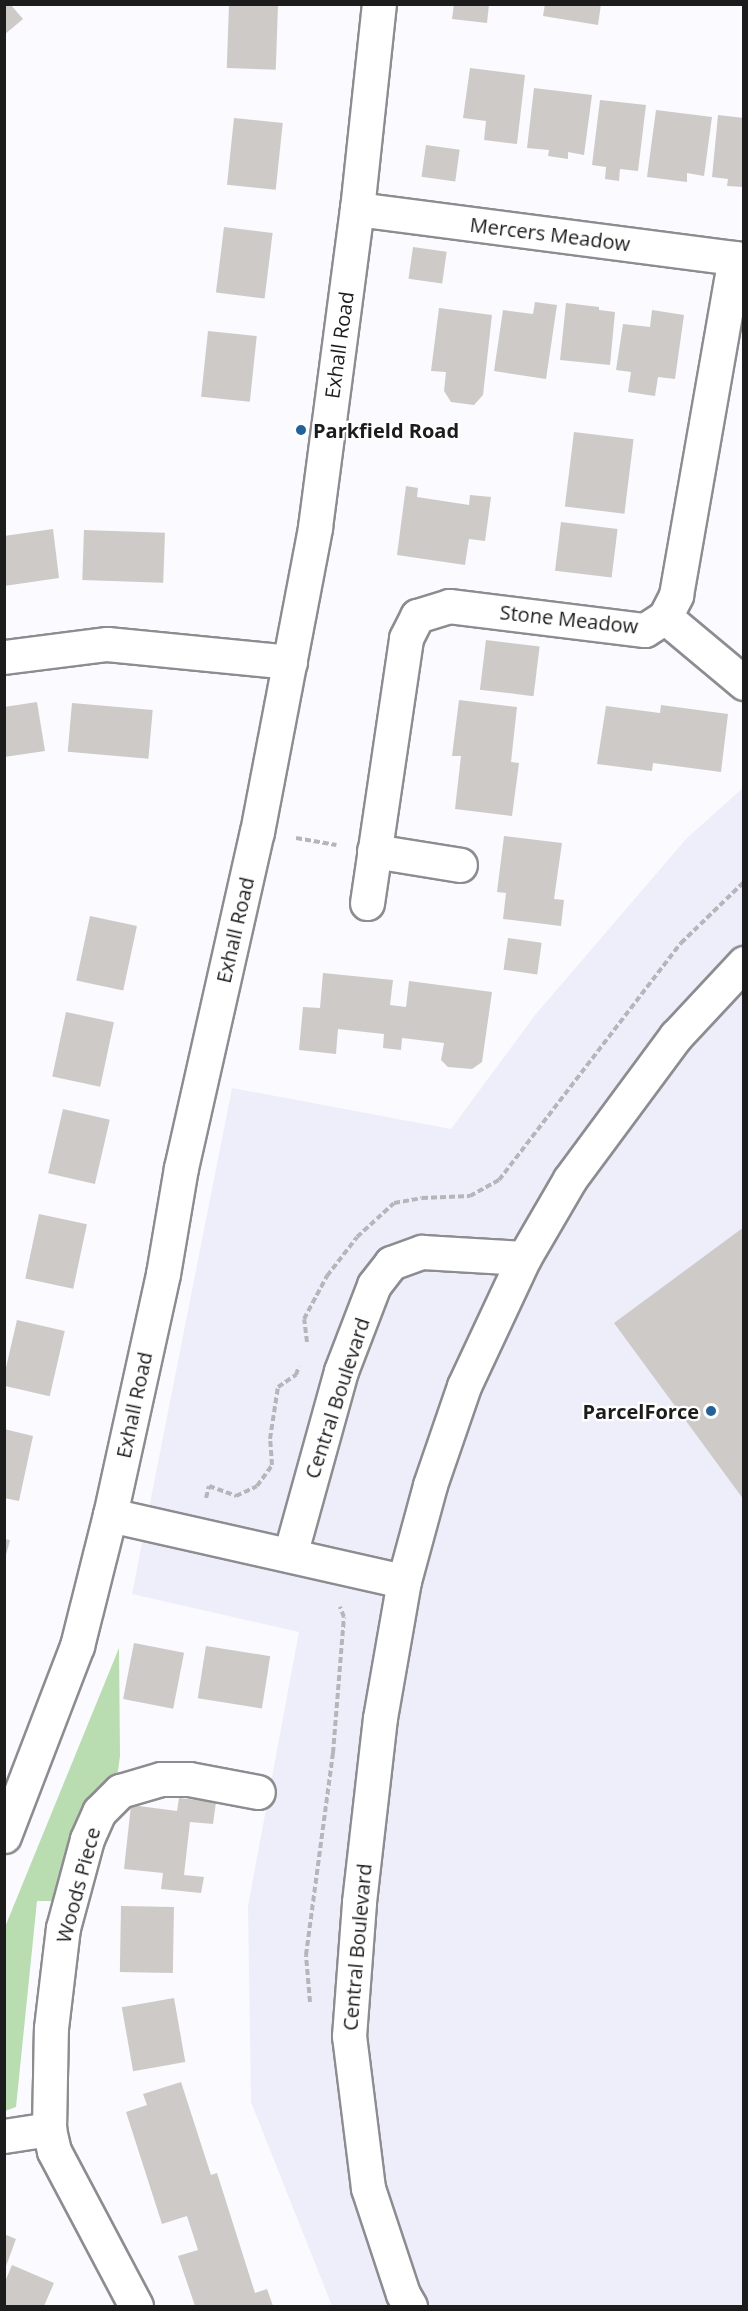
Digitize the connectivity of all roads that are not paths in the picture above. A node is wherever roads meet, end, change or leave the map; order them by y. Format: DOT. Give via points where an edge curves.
graph roads {
  1 [pos="380,4"];
  2 [pos="357,209"];
  3 [pos="739,258"];
  4 [pos="665,617"];
  5 [pos="4,657"];
  6 [pos="290,662"];
  7 [pos="744,683"];
  8 [pos="374,851"];
  9 [pos="460,865"];
  10 [pos="367,903"];
  11 [pos="744,963"];
  12 [pos="524,1258"];
  13 [pos="110,1515"];
  14 [pos="290,1555"];
  15 [pos="404,1581"];
  16 [pos="258,1791"];
  17 [pos="4,1836"];
  18 [pos="50,2129"];
  19 [pos="4,2136"];
  20 [pos="136,2307"];
  21 [pos="410,2307"];
  1 -- 2 [label="street, Exhall Road"];
  2 -- 3 [label="street, Mercers Meadow"];
  2 -- 6 [label="street, Exhall Road" via="315,527"];
  3 -- 4 [label="street, Stone Meadow" via="676,595"];
  4 -- 7 [label="street"];
  4 -- 8 [label="street, Stone Meadow" via="645,630 449,606 417,616 406,638"];
  5 -- 6 [label="street" via="106,644"];
  6 -- 13 [label="street, Exhall Road"];
  8 -- 9 [label="street"];
  8 -- 10 [label="street, Stone Meadow"];
  11 -- 12 [label="street, Central Boulevard" via="661,1055 570,1179"];
  12 -- 14 [label="street, Central Boulevard" via="422,1252 391,1263 374,1286 341,1371"];
  12 -- 15 [label="street, Central Boulevard" via="464,1386 430,1485"];
  13 -- 14 [label="street"];
  13 -- 17 [label="street, Exhall Road" via="77,1646"];
  14 -- 15 [label="street"];
  15 -- 21 [label="street, Central Boulevard" via="380,1718 358,1902 349,2036 368,2188"];
  16 -- 18 [label="street, Woods Piece" via="189,1779 161,1779 120,1791 99,1812 87,1839 63,1928 51,2028"];
  18 -- 19 [label="street"];
  18 -- 20 [label="street, Woods Piece" via="54,2151"];
}
